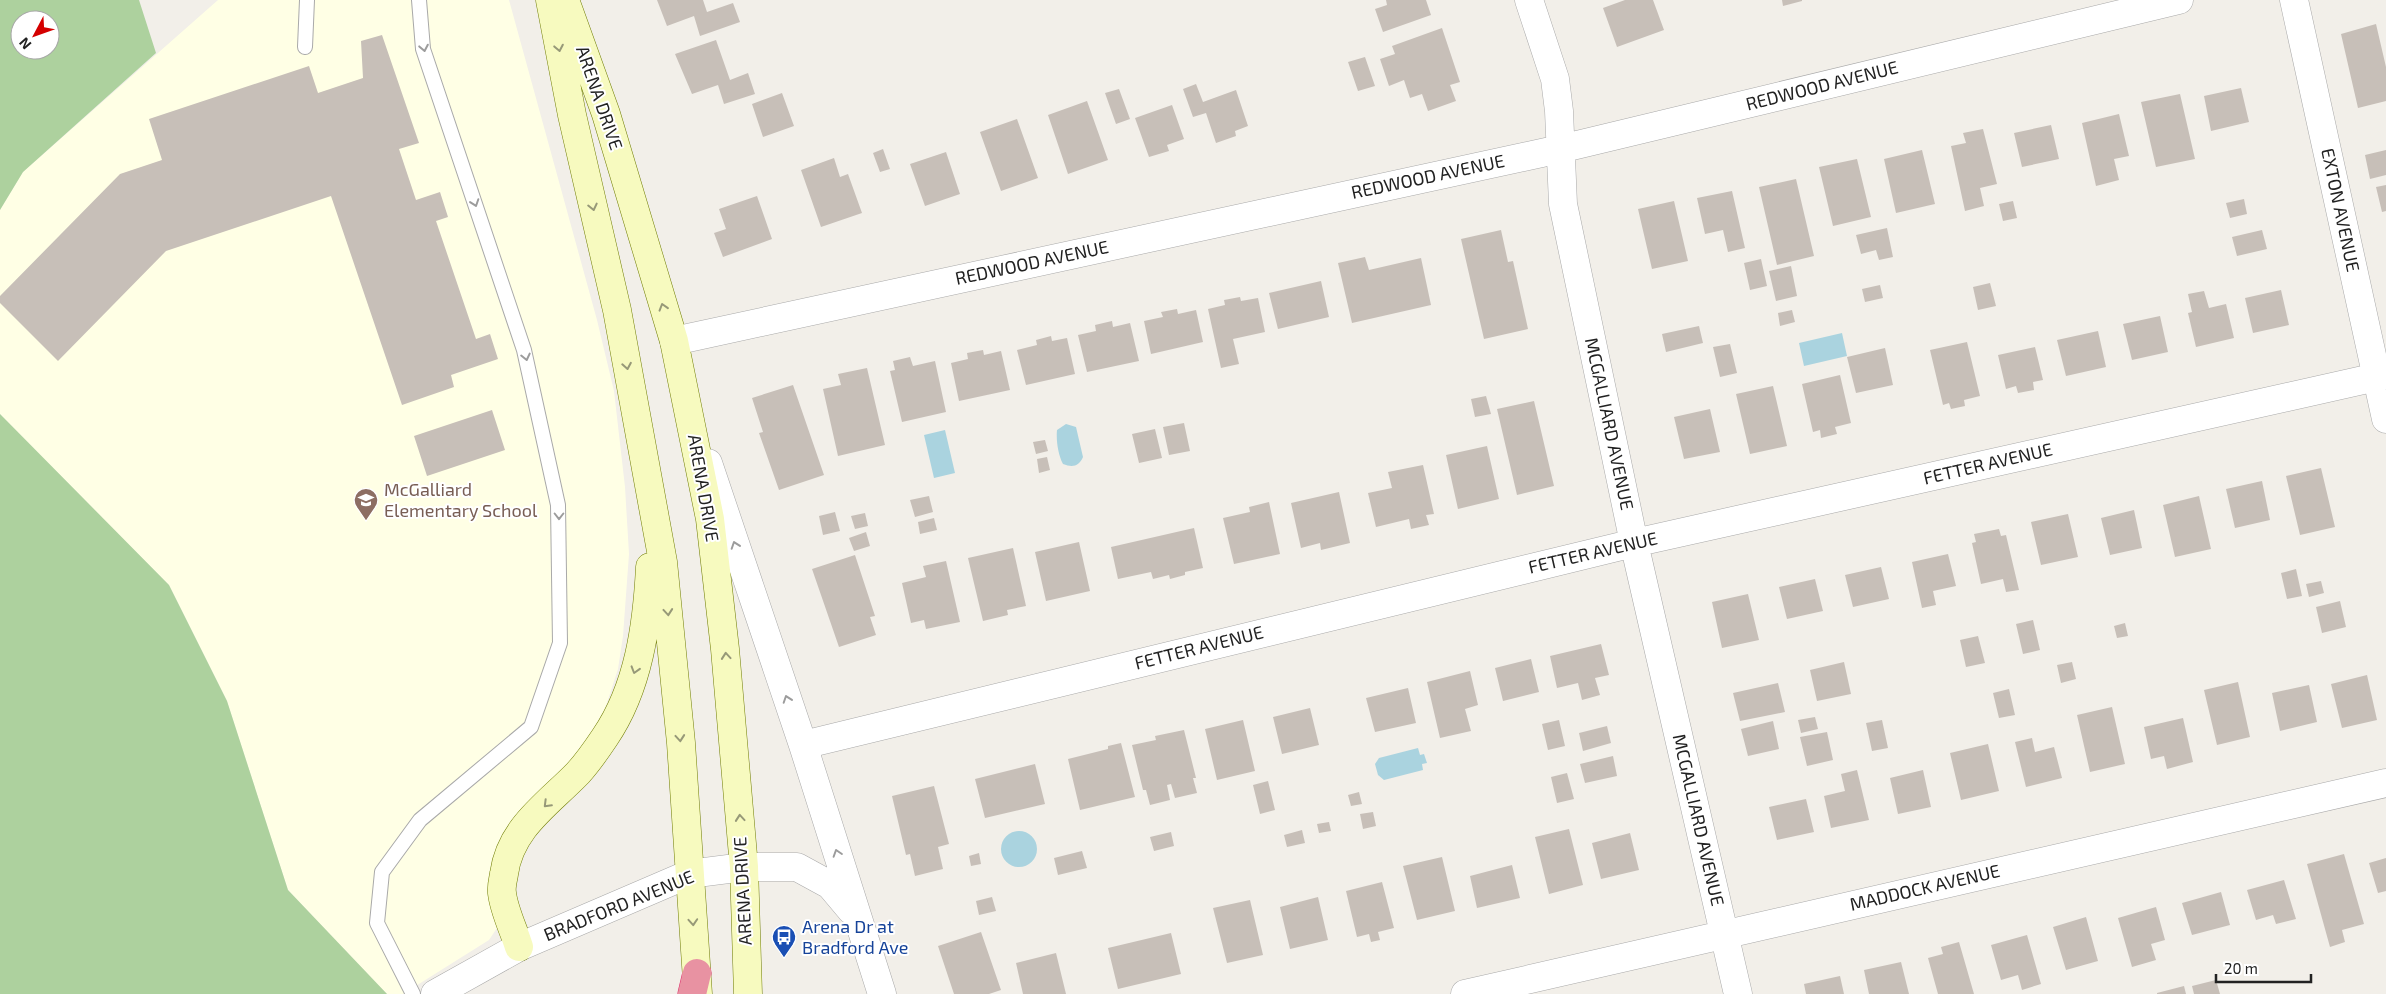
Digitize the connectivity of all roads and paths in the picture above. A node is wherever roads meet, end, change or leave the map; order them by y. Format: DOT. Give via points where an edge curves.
graph roads {
  1 [pos="307,0"];
  2 [pos="419,0"];
  3 [pos="550,0"];
  4 [pos="565,0"];
  5 [pos="1529,0"];
  6 [pos="2179,0"];
  7 [pos="2294,0"];
  8 [pos="305,47"];
  9 [pos="1560,149"];
  10 [pos="674,341"];
  11 [pos="2381,376"];
  12 [pos="687,399"];
  13 [pos="2386,419"];
  14 [pos="652,500"];
  15 [pos="1634,543"];
  16 [pos="803,745"];
  17 [pos="2386,783"];
  18 [pos="744,867"];
  19 [pos="689,874"];
  20 [pos="857,916"];
  21 [pos="1725,934"];
  22 [pos="519,947"];
  23 [pos="696,987"];
  24 [pos="414,994"];
  25 [pos="435,994"];
  26 [pos="748,994"];
  27 [pos="882,994"];
  28 [pos="1465,994"];
  29 [pos="1738,994"];
  1 -- 8 [label="lane"];
  2 -- 24 [label="lane, one-way" via="423,49 524,350 556,495 560,643 531,727 420,820 382,872 377,923"];
  3 -- 14 [label="main road, ARENA DRIVE, one-way" via="572,115 617,310"];
  10 -- 4 [label="main road, ARENA DRIVE, one-way" via="606,114"];
  5 -- 9 [label="street, MCGALLIARD AVENUE" via="1555,79"];
  6 -- 9 [label="street, REDWOOD AVENUE"];
  7 -- 11 [label="street, EXTON AVENUE"];
  9 -- 10 [label="street, REDWOOD AVENUE"];
  9 -- 15 [label="street, MCGALLIARD AVENUE" via="1563,204"];
  10 -- 12 [label="main road, ARENA DRIVE"];
  11 -- 13 [label="street, EXTON AVENUE"];
  11 -- 15 [label="street, FETTER AVENUE"];
  16 -- 12 [label="street, one-way"];
  18 -- 12 [label="main road, ARENA DRIVE, one-way" via="710,519"];
  14 -- 19 [label="main road, ARENA DRIVE, one-way" via="663,562"];
  14 -- 22 [label="main road, one-way" via="648,600 642,649 629,691 606,735 580,771 514,840 505,867 502,893"];
  15 -- 16 [label="street, FETTER AVENUE"];
  15 -- 21 [label="street, MCGALLIARD AVENUE"];
  20 -- 16 [label="street, one-way"];
  17 -- 21 [label="street, MADDOCK AVENUE"];
  18 -- 19 [label="street, BRADFORD AVENUE"];
  18 -- 20 [label="street, BRADFORD AVENUE" via="797,867 830,885"];
  18 -- 26 [label="main road, ARENA DRIVE"];
  19 -- 22 [label="street, BRADFORD AVENUE"];
  19 -- 23 [label="main road, ARENA DRIVE, one-way"];
  20 -- 27 [label="street"];
  21 -- 28 [label="street, MADDOCK AVENUE"];
  21 -- 29 [label="street, MCGALLIARD AVENUE"];
  22 -- 25 [label="street, BRADFORD AVENUE"];
}
